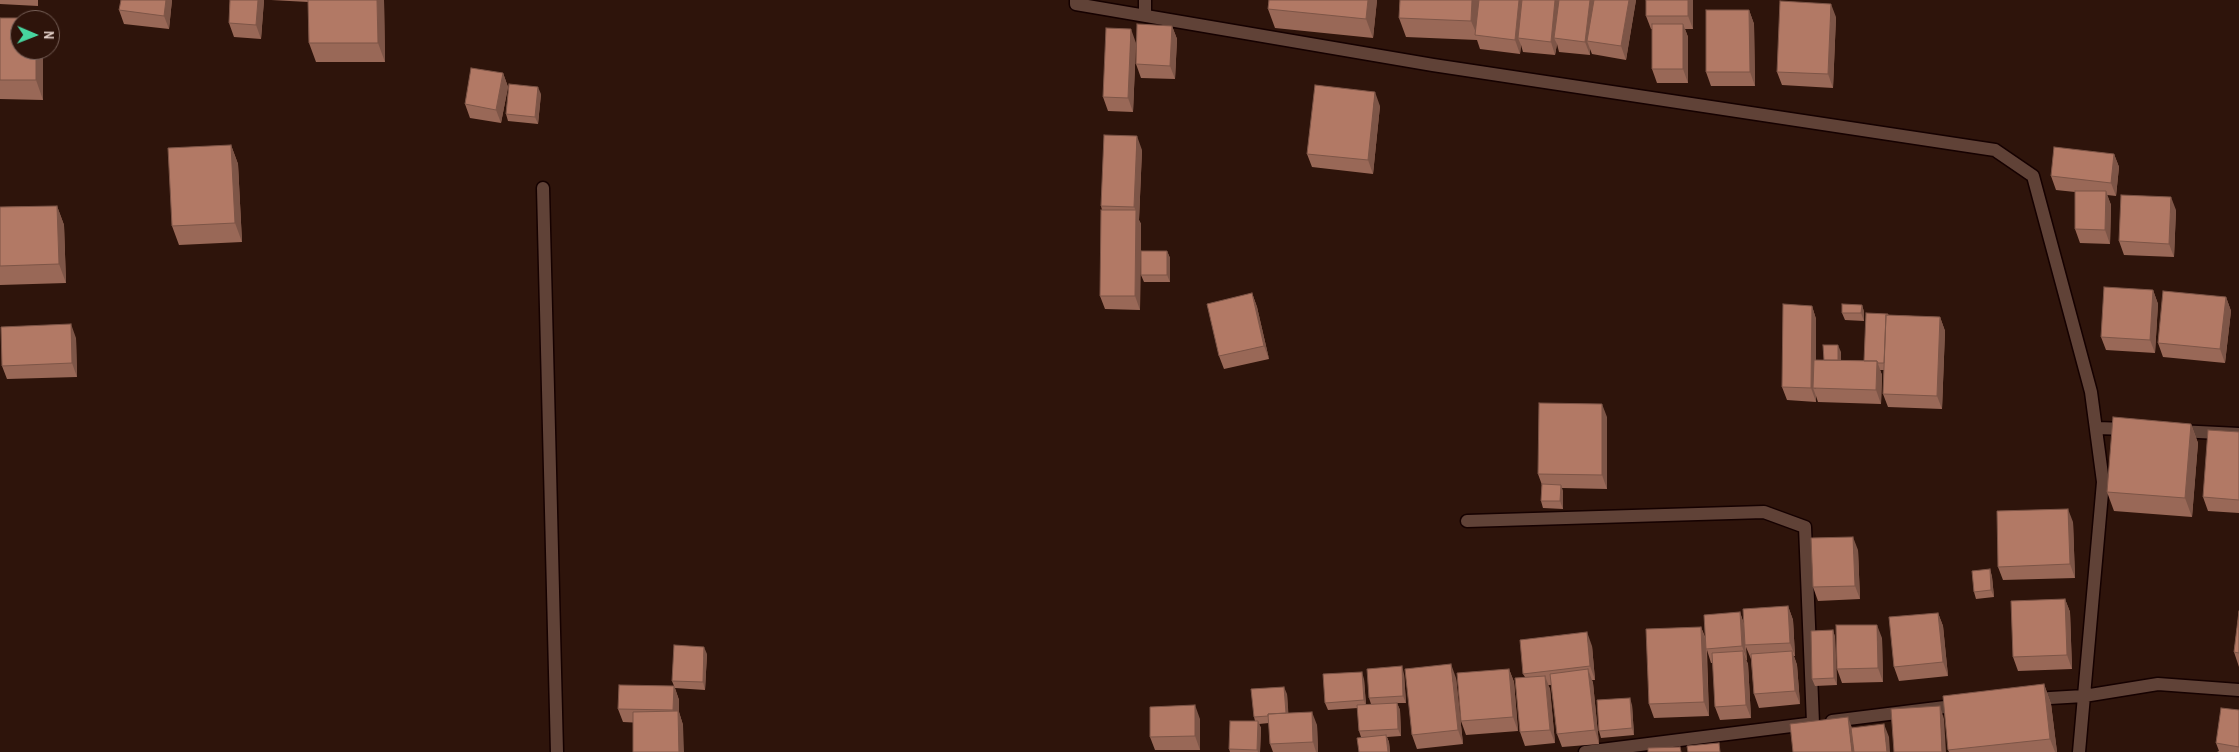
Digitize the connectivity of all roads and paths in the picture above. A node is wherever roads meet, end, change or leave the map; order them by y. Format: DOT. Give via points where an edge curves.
graph roads {
  1 [pos="1076,0"];
  2 [pos="1145,0"];
  3 [pos="1145,15"];
  4 [pos="544,188"];
  5 [pos="2096,428"];
  6 [pos="2144,430"];
  7 [pos="2163,430"];
  8 [pos="2239,434"];
  9 [pos="1467,521"];
  10 [pos="2239,690"];
  11 [pos="2084,696"];
  12 [pos="2016,700"];
  13 [pos="1977,703"];
  14 [pos="1813,723"];
  15 [pos="557,752"];
  16 [pos="1586,752"];
  17 [pos="2079,752"];
  1 -- 3 [label="street" via="1076,4"];
  2 -- 3 [label="street"];
  3 -- 5 [label="street" via="1433,64 1995,150 2033,176 2091,392"];
  4 -- 15 [label="street"];
  5 -- 6 [label="street"];
  5 -- 11 [label="street" via="2103,482"];
  7 -- 8 [label="street"];
  9 -- 14 [label="street" via="1764,512 1805,527"];
  10 -- 11 [label="street" via="2158,684"];
  11 -- 12 [label="street"];
  11 -- 17 [label="street"];
  13 -- 14 [label="street"];
  14 -- 16 [label="street"];
}
